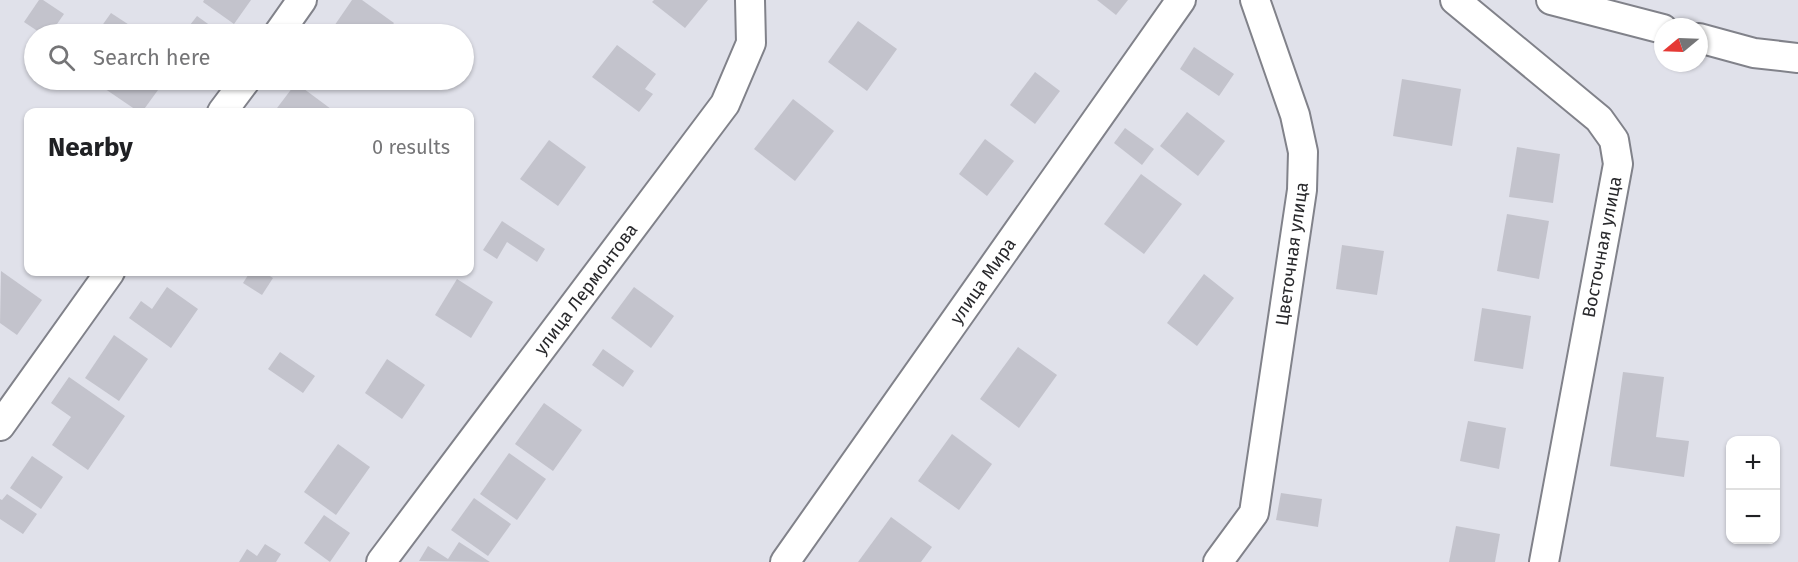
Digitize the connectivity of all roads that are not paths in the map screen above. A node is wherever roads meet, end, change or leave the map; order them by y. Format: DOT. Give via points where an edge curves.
graph roads {
  1 [pos="302,0"];
  2 [pos="750,0"];
  3 [pos="1181,0"];
  4 [pos="1255,0"];
  5 [pos="1455,0"];
  6 [pos="1551,0"];
  7 [pos="285,24"];
  8 [pos="1654,27"];
  9 [pos="1708,40"];
  10 [pos="1798,58"];
  11 [pos="238,90"];
  12 [pos="225,108"];
  13 [pos="107,276"];
  14 [pos="0,426"];
  15 [pos="381,562"];
  16 [pos="785,562"];
  17 [pos="1218,562"];
  18 [pos="1544,562"];
  1 -- 7 [label="street"];
  2 -- 15 [label="street, улица Лермонтова" via="751,43 725,104"];
  3 -- 16 [label="street, улица Мира"];
  4 -- 17 [label="street, Цветочная улица" via="1295,115 1303,152 1302,190 1254,513"];
  5 -- 18 [label="street, Восточная улица" via="1599,119 1614,140 1618,164"];
  6 -- 8 [label="street"];
  9 -- 10 [label="street" via="1754,53"];
  11 -- 12 [label="street"];
  13 -- 14 [label="street"];
}
